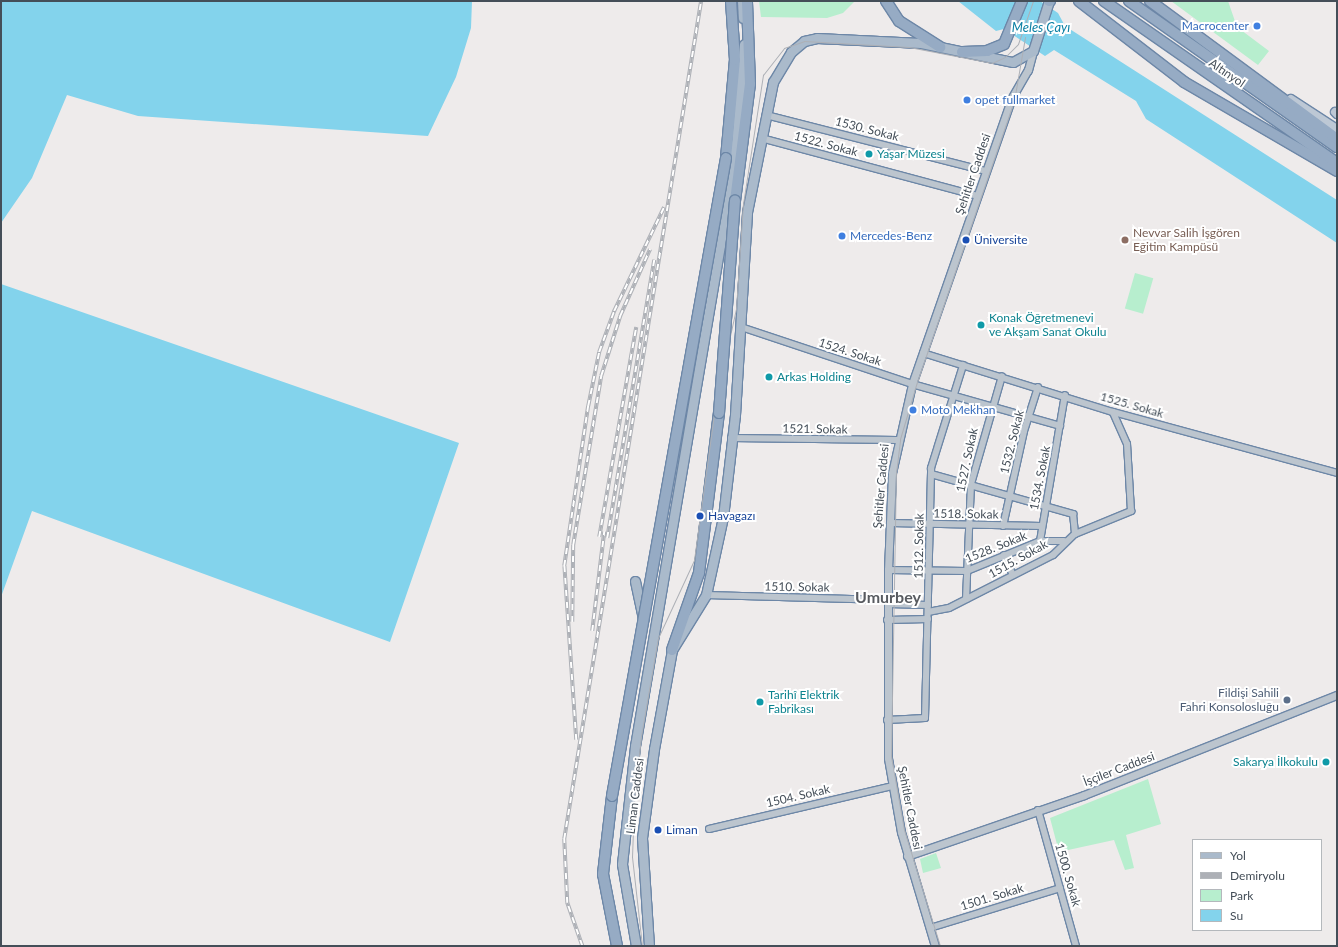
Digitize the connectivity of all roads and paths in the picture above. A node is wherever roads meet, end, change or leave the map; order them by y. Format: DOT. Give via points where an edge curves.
graph roads {
  1 [pos="731,1"];
  2 [pos="742,1"];
  3 [pos="747,1"];
  4 [pos="886,1"];
  5 [pos="1022,1"];
  6 [pos="1049,1"];
  7 [pos="1079,1"];
  8 [pos="1104,1"];
  9 [pos="1129,1"];
  10 [pos="1150,1"];
  11 [pos="940,47"];
  12 [pos="1033,50"];
  13 [pos="962,52"];
  14 [pos="1272,88"];
  15 [pos="1336,112"];
  16 [pos="766,115"];
  17 [pos="1334,127"];
  18 [pos="761,138"];
  19 [pos="1337,139"];
  20 [pos="1337,147"];
  21 [pos="1337,163"];
  22 [pos="986,171"];
  23 [pos="1337,171"];
  24 [pos="978,196"];
  25 [pos="741,327"];
  26 [pos="923,353"];
  27 [pos="963,365"];
  28 [pos="1002,376"];
  29 [pos="912,384"];
  30 [pos="1038,387"];
  31 [pos="1065,395"];
  32 [pos="953,396"];
  33 [pos="992,408"];
  34 [pos="1113,412"];
  35 [pos="1030,419"];
  36 [pos="1060,426"];
  37 [pos="731,438"];
  38 [pos="897,440"];
  39 [pos="1337,473"];
  40 [pos="931,474"];
  41 [pos="971,484"];
  42 [pos="1010,496"];
  43 [pos="1045,508"];
  44 [pos="890,523"];
  45 [pos="968,523"];
  46 [pos="930,524"];
  47 [pos="1004,526"];
  48 [pos="1042,526"];
  49 [pos="1075,534"];
  50 [pos="1040,542"];
  51 [pos="1064,542"];
  52 [pos="1004,555"];
  53 [pos="888,570"];
  54 [pos="929,571"];
  55 [pos="967,571"];
  56 [pos="1014,575"];
  57 [pos="635,581"];
  58 [pos="706,595"];
  59 [pos="966,599"];
  60 [pos="888,602"];
  61 [pos="928,605"];
  62 [pos="928,612"];
  63 [pos="928,619"];
  64 [pos="887,620"];
  65 [pos="672,650"];
  66 [pos="650,652"];
  67 [pos="1337,695"];
  68 [pos="887,720"];
  69 [pos="892,786"];
  70 [pos="1038,810"];
  71 [pos="710,829"];
  72 [pos="907,856"];
  73 [pos="1060,888"];
  74 [pos="930,928"];
  75 [pos="617,946"];
  76 [pos="636,946"];
  77 [pos="648,946"];
  78 [pos="935,946"];
  79 [pos="1076,946"];
  1 -- 75 [label="highway, bridge" via="735,60 726,158 612,796 603,874"];
  2 -- 66 [label="main road" via="744,53 736,143"];
  3 -- 65 [label="highway, bridge" via="751,61 748,107 735,201 714,467 699,573"];
  4 -- 11 [label="highway" via="904,25"];
  5 -- 13 [label="highway" via="1009,35 994,50"];
  6 -- 12 [label="main road, Şehitler Caddesi"];
  7 -- 23 [label="highway" via="1184,82"];
  8 -- 21 [label="highway, Altınyol" via="1173,52"];
  9 -- 20 [label="highway, Altınyol" via="1188,45"];
  10 -- 14 [label="highway"];
  11 -- 13 [label="main road"];
  11 -- 16 [label="main road" via="845,37 804,41 783,62 773,82"];
  12 -- 13 [label="main road" via="1020,60 1006,62"];
  12 -- 22 [label="street, Şehitler Caddesi" via="1028,70 1013,96"];
  14 -- 17 [label="main road"];
  14 -- 19 [label="highway"];
  15 -- 17 [label="street"];
  16 -- 18 [label="main road"];
  16 -- 22 [label="street, 1530. Sokak"];
  18 -- 24 [label="street, 1522. Sokak"];
  18 -- 25 [label="main road" via="747,212"];
  22 -- 24 [label="street, Şehitler Caddesi"];
  24 -- 26 [label="street, Şehitler Caddesi"];
  25 -- 29 [label="street, 1524. Sokak"];
  25 -- 37 [label="main road"];
  26 -- 27 [label="street, 1525. Sokak"];
  26 -- 29 [label="street, Şehitler Caddesi"];
  27 -- 28 [label="street, 1525. Sokak"];
  27 -- 32 [label="street, 1512. Sokak"];
  28 -- 30 [label="street, 1525. Sokak"];
  28 -- 33 [label="street, 1527. Sokak"];
  29 -- 32 [label="street, 1524. Sokak"];
  29 -- 38 [label="street, Şehitler Caddesi"];
  30 -- 31 [label="street, 1525. Sokak"];
  30 -- 35 [label="street, 1532. Sokak"];
  31 -- 34 [label="street, 1525. Sokak"];
  31 -- 36 [label="street, 1534. Sokak"];
  32 -- 33 [label="street, 1524. Sokak"];
  32 -- 40 [label="street, 1512. Sokak"];
  33 -- 35 [label="street, 1524. Sokak"];
  33 -- 41 [label="street, 1527. Sokak"];
  34 -- 39 [label="street, 1525. Sokak"];
  34 -- 49 [label="street, 1515. Sokak" via="1127,444 1131,511"];
  35 -- 36 [label="street, 1524. Sokak"];
  35 -- 42 [label="street, 1532. Sokak" via="1024,431"];
  36 -- 43 [label="street, 1534. Sokak"];
  37 -- 38 [label="street, 1521. Sokak"];
  37 -- 58 [label="main road" via="723,517"];
  38 -- 44 [label="street, Şehitler Caddesi"];
  40 -- 41 [label="street"];
  40 -- 46 [label="street, 1512. Sokak"];
  41 -- 42 [label="street"];
  41 -- 45 [label="street, 1527. Sokak"];
  42 -- 43 [label="street"];
  42 -- 47 [label="street, 1532. Sokak"];
  43 -- 48 [label="street, 1534. Sokak"];
  43 -- 49 [label="street" via="1073,514"];
  44 -- 46 [label="street, 1518. Sokak"];
  44 -- 53 [label="street, Şehitler Caddesi"];
  45 -- 46 [label="street, 1518. Sokak"];
  45 -- 47 [label="street, 1518. Sokak"];
  45 -- 55 [label="street, 1527. Sokak"];
  46 -- 54 [label="street, 1512. Sokak"];
  47 -- 48 [label="street, 1518. Sokak"];
  48 -- 50 [label="street, 1534. Sokak"];
  49 -- 51 [label="street, 1515. Sokak"];
  50 -- 51 [label="street"];
  50 -- 52 [label="street, 1528. Sokak"];
  51 -- 56 [label="street, 1515. Sokak" via="1053,555"];
  52 -- 55 [label="street, 1528. Sokak"];
  52 -- 56 [label="street"];
  53 -- 54 [label="street, 1528. Sokak"];
  53 -- 60 [label="street, Şehitler Caddesi"];
  54 -- 55 [label="street, 1528. Sokak"];
  54 -- 61 [label="street, 1512. Sokak"];
  55 -- 59 [label="street, 1527. Sokak"];
  56 -- 59 [label="street, 1515. Sokak"];
  57 -- 66 [label="main road"];
  58 -- 60 [label="street, 1510. Sokak"];
  58 -- 65 [label="main road"];
  59 -- 62 [label="street, 1515. Sokak" via="949,608"];
  60 -- 61 [label="street, 1510. Sokak"];
  60 -- 64 [label="street, Şehitler Caddesi"];
  61 -- 62 [label="street, 1512. Sokak"];
  62 -- 63 [label="street, 1512. Sokak"];
  63 -- 64 [label="street"];
  63 -- 68 [label="street, 1512. Sokak" via="925,718"];
  64 -- 68 [label="street, Şehitler Caddesi"];
  65 -- 77 [label="main road, Liman Caddesi" via="642,838"];
  66 -- 76 [label="main road" via="622,864"];
  67 -- 70 [label="street, İşçiler Caddesi"];
  68 -- 69 [label="street, Şehitler Caddesi"];
  69 -- 71 [label="street, 1504. Sokak"];
  69 -- 72 [label="street, Şehitler Caddesi"];
  70 -- 72 [label="street, İşçiler Caddesi"];
  70 -- 73 [label="street, 1500. Sokak"];
  72 -- 74 [label="street, Şehitler Caddesi"];
  73 -- 74 [label="street, 1501. Sokak"];
  73 -- 79 [label="street, 1500. Sokak"];
  74 -- 78 [label="street, Şehitler Caddesi"];
}
